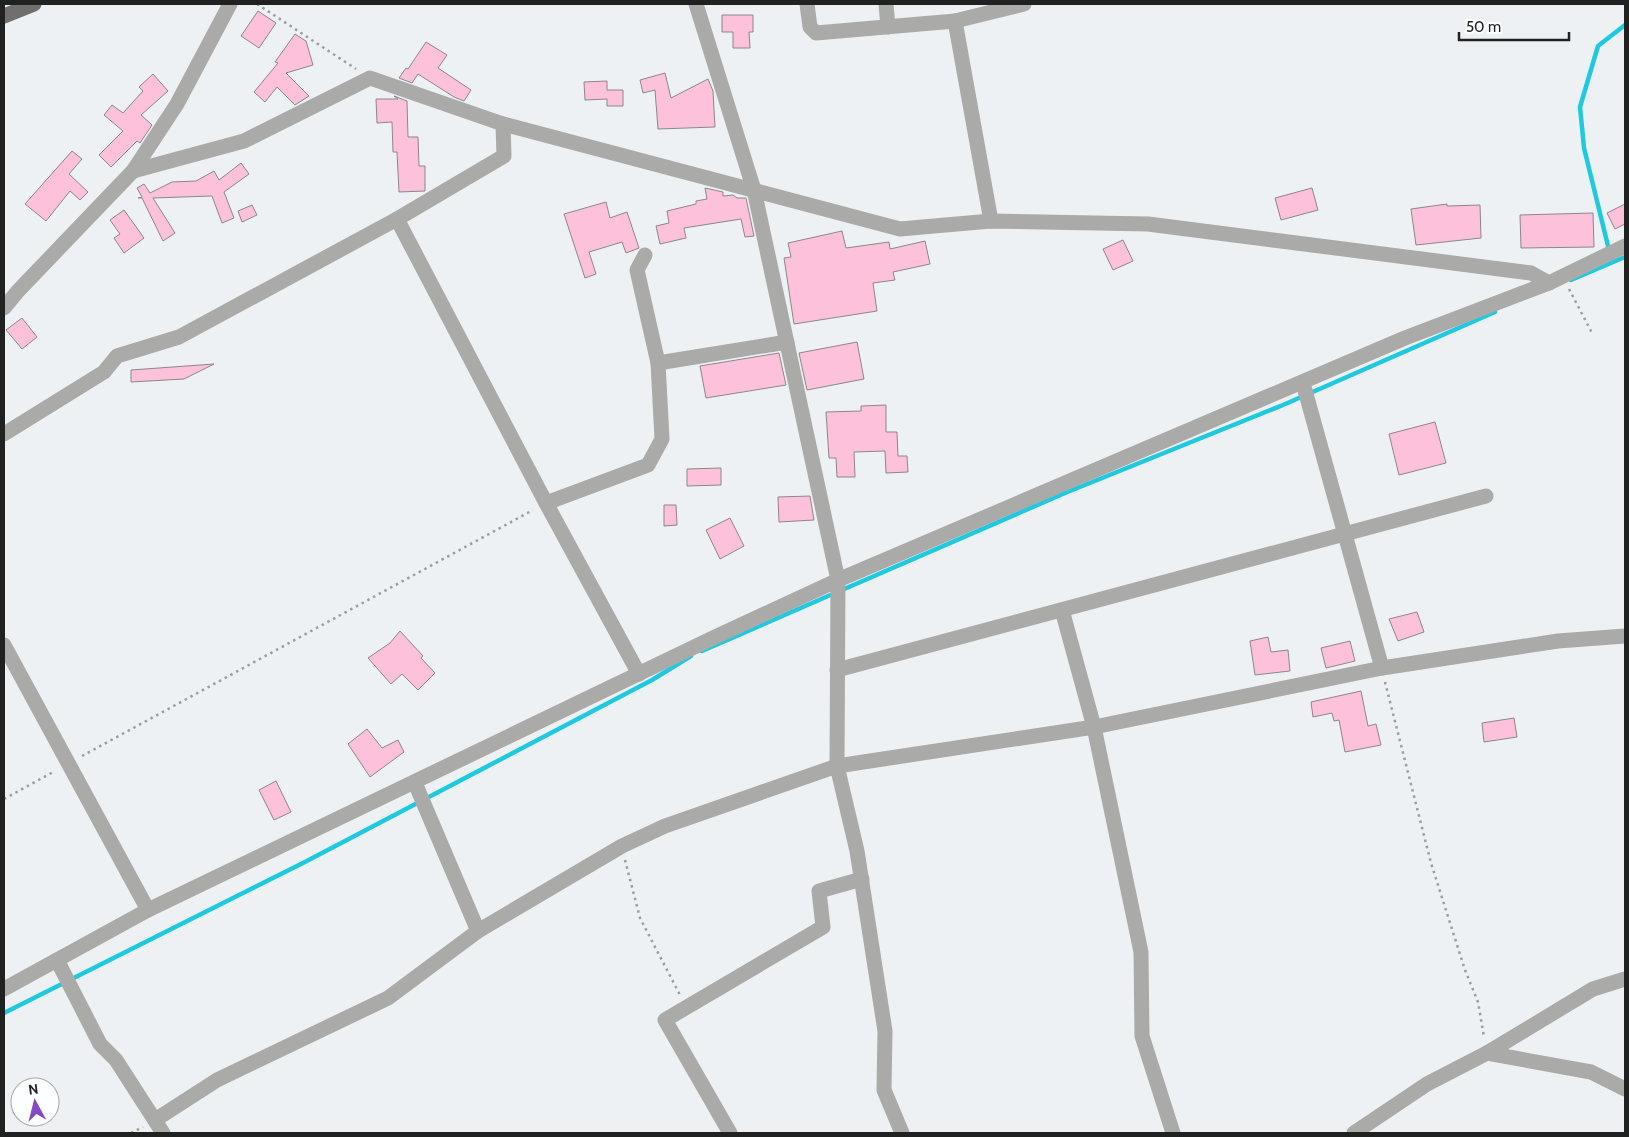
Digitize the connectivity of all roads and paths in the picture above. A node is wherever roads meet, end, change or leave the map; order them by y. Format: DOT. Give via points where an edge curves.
graph roads {
  1 [pos="34,4"];
  2 [pos="230,4"];
  3 [pos="257,4"];
  4 [pos="697,4"];
  5 [pos="807,4"];
  6 [pos="886,4"];
  7 [pos="1024,4"];
  8 [pos="4,16"];
  9 [pos="955,21"];
  10 [pos="888,26"];
  11 [pos="370,78"];
  12 [pos="503,124"];
  13 [pos="133,171"];
  14 [pos="754,190"];
  15 [pos="397,219"];
  16 [pos="991,221"];
  17 [pos="1625,246"];
  18 [pos="644,255"];
  19 [pos="1549,283"];
  20 [pos="1570,291"];
  21 [pos="4,308"];
  22 [pos="1592,334"];
  23 [pos="787,342"];
  24 [pos="658,363"];
  25 [pos="1303,383"];
  26 [pos="4,434"];
  27 [pos="1486,496"];
  28 [pos="546,503"];
  29 [pos="1346,534"];
  30 [pos="838,580"];
  31 [pos="1062,610"];
  32 [pos="1625,636"];
  33 [pos="4,645"];
  34 [pos="1382,668"];
  35 [pos="837,670"];
  36 [pos="639,674"];
  37 [pos="1094,727"];
  38 [pos="68,764"];
  39 [pos="837,766"];
  40 [pos="415,783"];
  41 [pos="4,799"];
  42 [pos="622,846"];
  43 [pos="862,880"];
  44 [pos="148,910"];
  45 [pos="478,931"];
  46 [pos="57,960"];
  47 [pos="1625,979"];
  48 [pos="4,989"];
  49 [pos="686,1008"];
  50 [pos="1487,1054"];
  51 [pos="1625,1089"];
  52 [pos="159,1127"];
  53 [pos="730,1133"];
  54 [pos="902,1133"];
  55 [pos="1173,1133"];
  56 [pos="1354,1133"];
  1 -- 8 [label="main road"];
  2 -- 13 [label="street" via="178,104"];
  3 -- 11 [label="path"];
  4 -- 14 [label="street"];
  5 -- 10 [label="street" via="810,27 816,33"];
  6 -- 10 [label="street"];
  7 -- 9 [label="street"];
  9 -- 10 [label="street"];
  9 -- 16 [label="street"];
  11 -- 12 [label="street"];
  11 -- 13 [label="street" via="244,141"];
  12 -- 14 [label="street"];
  12 -- 15 [label="street" via="504,156"];
  13 -- 21 [label="street"];
  14 -- 16 [label="street" via="900,229"];
  14 -- 23 [label="street"];
  15 -- 26 [label="street" via="179,337 117,356 104,372"];
  15 -- 28 [label="street"];
  16 -- 19 [label="street" via="1148,224 1531,273"];
  17 -- 19 [label="street"];
  18 -- 24 [label="street" via="637,270"];
  19 -- 25 [label="street" via="1405,338"];
  20 -- 22 [label="path"];
  23 -- 24 [label="street"];
  23 -- 30 [label="street"];
  24 -- 28 [label="street" via="662,438 648,465"];
  25 -- 29 [label="street"];
  25 -- 30 [label="street"];
  27 -- 29 [label="street"];
  28 -- 36 [label="street"];
  28 -- 38 [label="path"];
  29 -- 31 [label="street"];
  29 -- 34 [label="street"];
  30 -- 35 [label="street"];
  30 -- 36 [label="street"];
  31 -- 35 [label="street"];
  31 -- 37 [label="street"];
  32 -- 34 [label="street" via="1558,641"];
  33 -- 38 [label="street"];
  34 -- 37 [label="street"];
  34 -- 50 [label="path" via="1431,863 1478,1002"];
  35 -- 39 [label="street"];
  36 -- 40 [label="street"];
  37 -- 39 [label="street"];
  37 -- 55 [label="street" via="1141,952 1142,1036"];
  38 -- 41 [label="path"];
  38 -- 44 [label="street"];
  39 -- 42 [label="street" via="665,826"];
  39 -- 43 [label="street"];
  40 -- 44 [label="street"];
  40 -- 45 [label="street"];
  42 -- 45 [label="street"];
  42 -- 49 [label="path" via="640,918"];
  43 -- 49 [label="street" via="819,891 823,927"];
  43 -- 54 [label="street" via="885,1031 884,1090"];
  44 -- 46 [label="street"];
  45 -- 52 [label="street" via="388,998 217,1080"];
  46 -- 48 [label="street"];
  46 -- 52 [label="street" via="100,1044 116,1060"];
  47 -- 50 [label="street" via="1593,989"];
  49 -- 53 [label="street" via="665,1020"];
  50 -- 51 [label="street" via="1591,1072"];
  50 -- 56 [label="street" via="1427,1084"];
}
